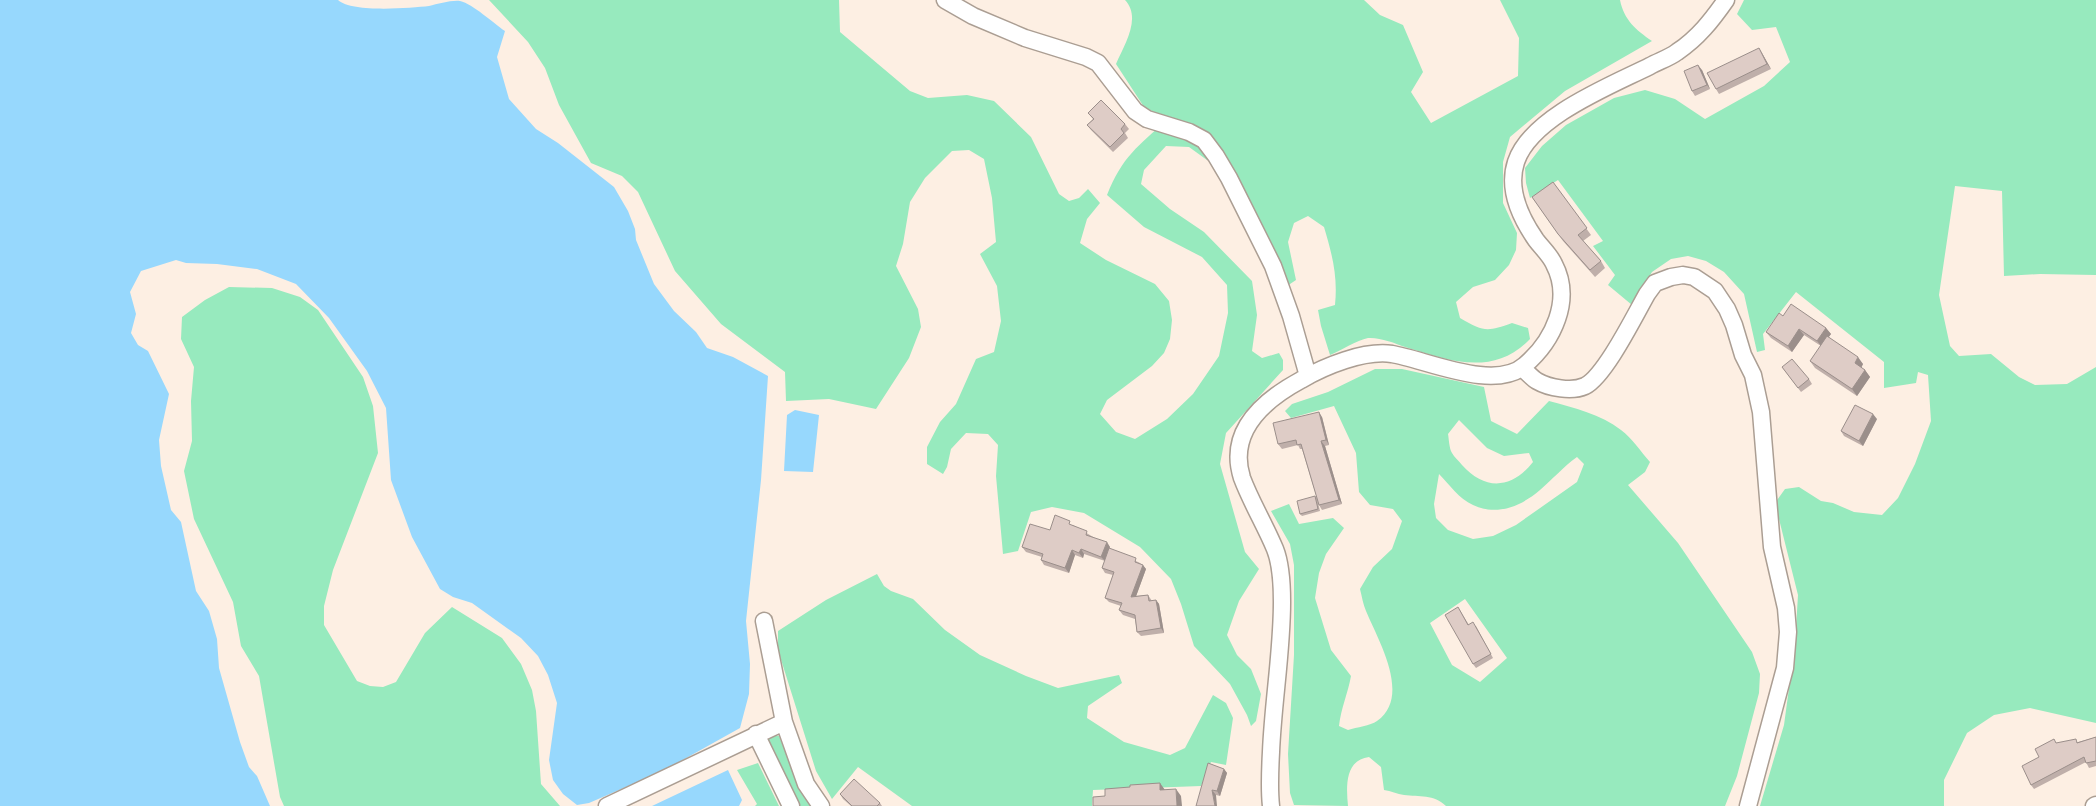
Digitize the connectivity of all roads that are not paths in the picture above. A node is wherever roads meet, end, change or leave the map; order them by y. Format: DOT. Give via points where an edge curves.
graph roads {
  1 [pos="945,0"];
  2 [pos="1726,0"];
  3 [pos="1522,368"];
  4 [pos="1308,376"];
  5 [pos="764,621"];
  6 [pos="784,722"];
  7 [pos="756,734"];
  8 [pos="607,806"];
  9 [pos="791,806"];
  10 [pos="821,806"];
  11 [pos="1271,806"];
  12 [pos="1748,806"];
  1 -- 4 [label="street" via="973,16 1098,63 1135,111 1147,119 1204,140 1229,178 1273,266"];
  2 -- 3 [label="street" via="1711,22 1674,55 1567,109 1538,130 1524,145 1513,174 1514,191 1520,212 1554,264 1561,284 1560,310 1554,331 1541,350"];
  3 -- 4 [label="street" via="1491,376 1462,373 1392,354 1374,353"];
  3 -- 12 [label="street" via="1537,381 1560,388 1576,390 1587,385 1600,373 1655,283 1671,277 1694,277 1715,291 1727,309 1753,376 1761,412 1772,547 1788,632 1785,668"];
  4 -- 11 [label="street" via="1288,386 1250,420 1242,433 1237,454 1242,477 1276,552 1279,568 1282,600"];
  5 -- 6 [label="street"];
  6 -- 7 [label="street"];
  6 -- 10 [label="street" via="806,784"];
  7 -- 8 [label="street"];
  7 -- 9 [label="street"];
}
